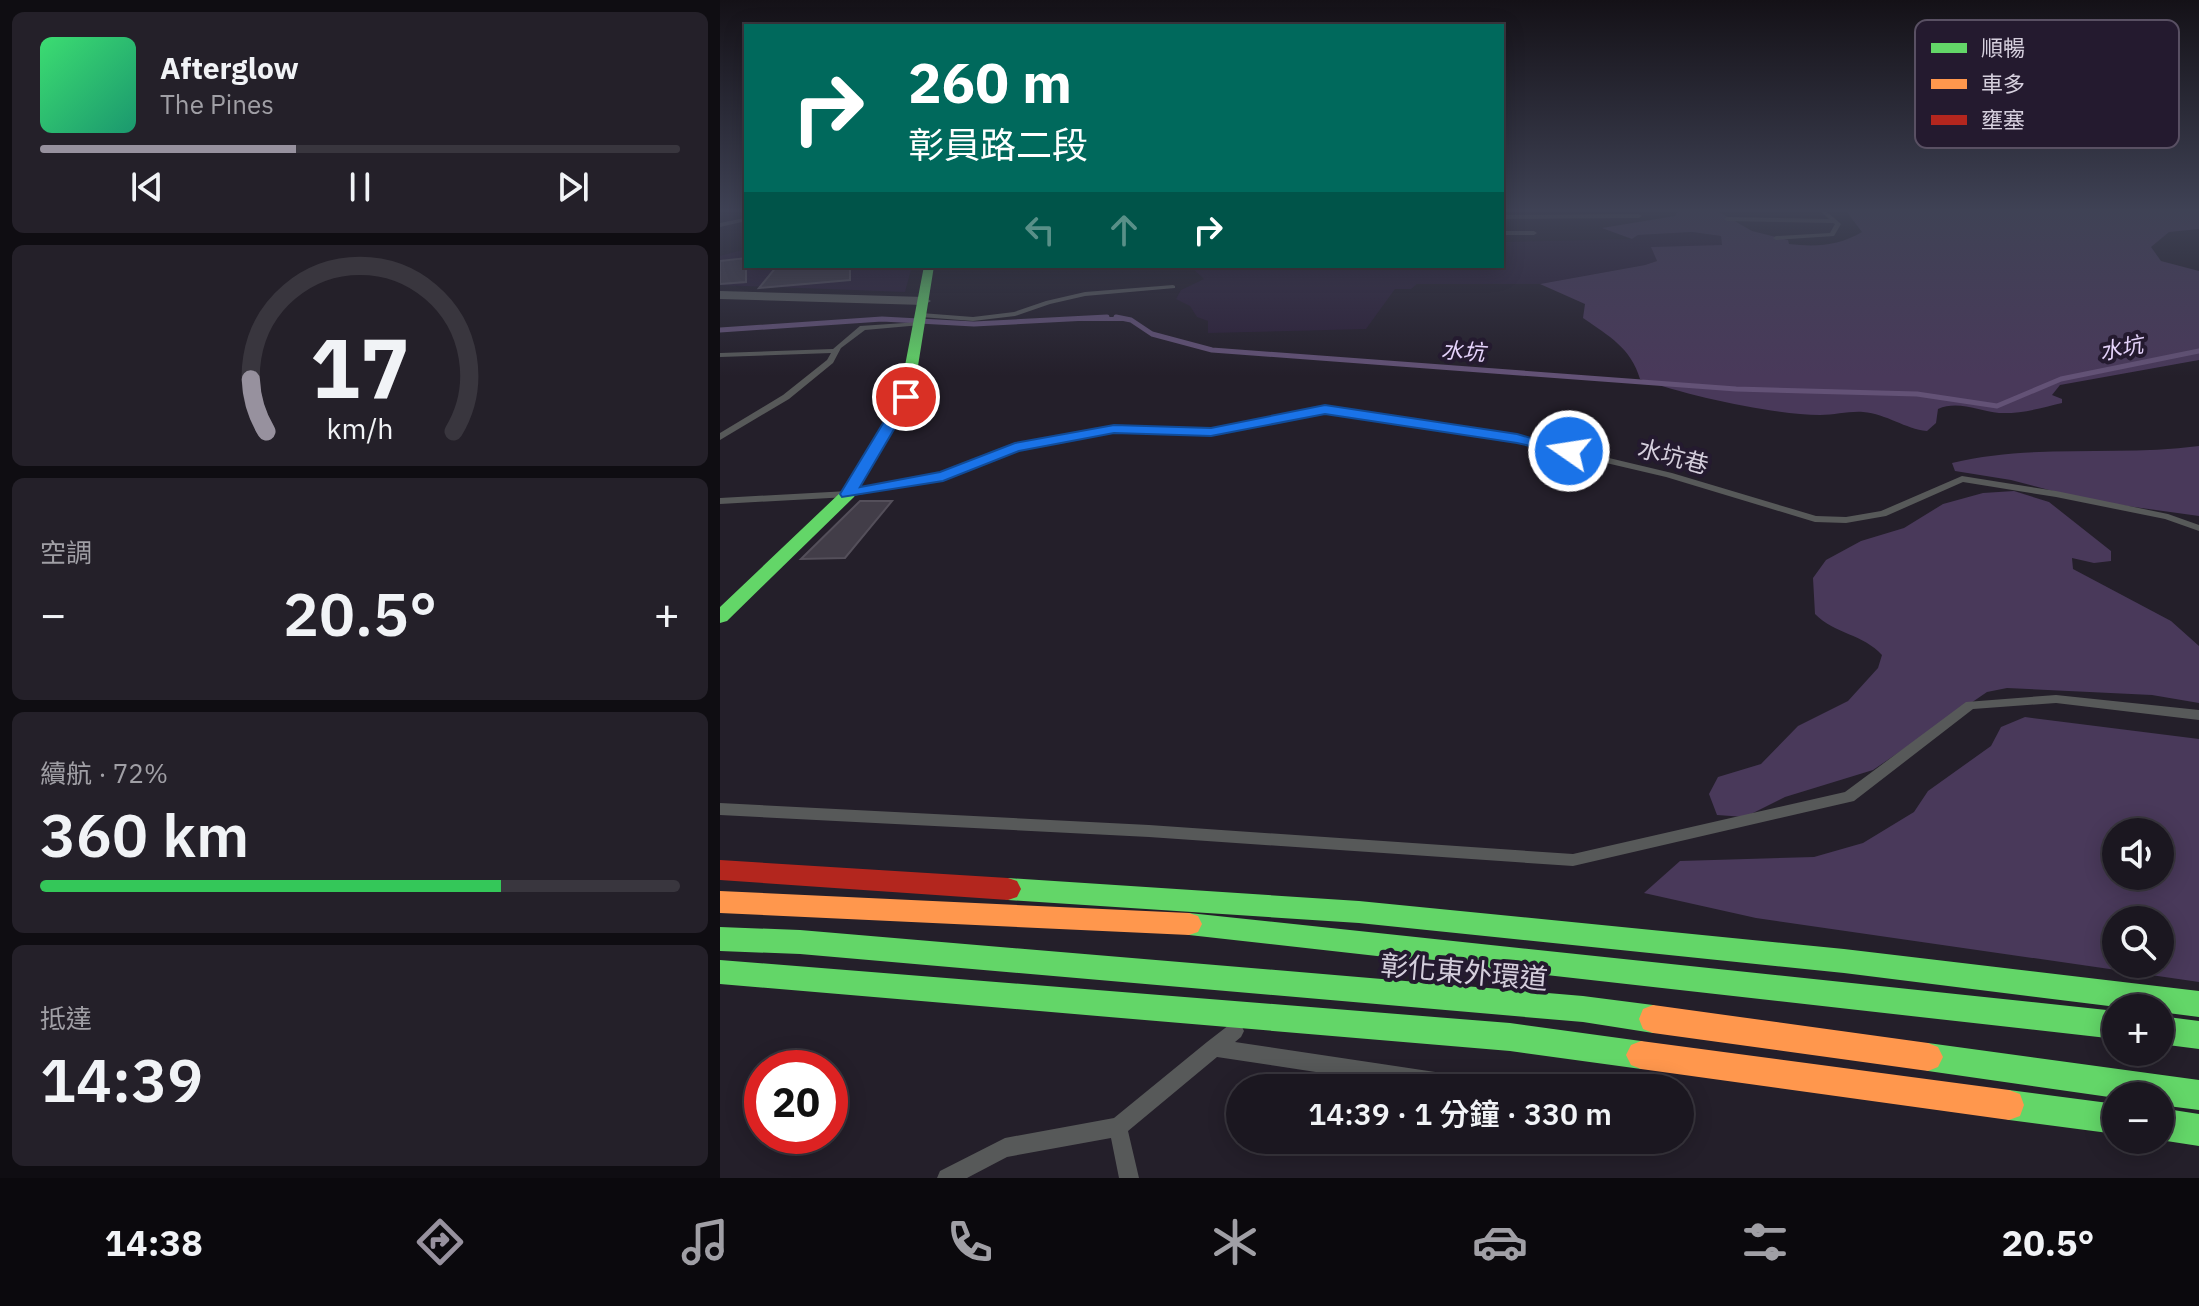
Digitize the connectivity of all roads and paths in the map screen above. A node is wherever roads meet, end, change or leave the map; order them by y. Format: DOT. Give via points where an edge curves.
graph roads {
  1 [pos="929,268"];
  2 [pos="1173,287"];
  3 [pos="720,295"];
  4 [pos="921,313"];
  5 [pos="834,351"];
  6 [pos="720,355"];
  7 [pos="720,437"];
  8 [pos="848,494"];
  9 [pos="720,501"];
  10 [pos="2199,528"];
  11 [pos="720,617"];
  12 [pos="2199,715"];
  13 [pos="720,809"];
  14 [pos="720,870"];
  15 [pos="720,902"];
  16 [pos="720,939"];
  17 [pos="720,972"];
  18 [pos="2199,1004"];
  19 [pos="1253,1016"];
  20 [pos="2102,1023"];
  21 [pos="2174,1032"];
  22 [pos="2199,1035"];
  23 [pos="1213,1048"];
  24 [pos="1388,1074"];
  25 [pos="2199,1095"];
  26 [pos="2102,1117"];
  27 [pos="2174,1126"];
  28 [pos="1118,1127"];
  29 [pos="2199,1130"];
  30 [pos="947,1178"];
  31 [pos="1129,1178"];
  1 -- 4 [label="main road"];
  2 -- 4 [label="lane" via="1085,294 1015,314 973,319"];
  3 -- 4 [label="street"];
  4 -- 5 [label="lane" via="863,328"];
  4 -- 8 [label="main road" via="906,397"];
  5 -- 6 [label="lane"];
  5 -- 7 [label="lane" via="830,361 786,397"];
  8 -- 9 [label="lane, 水坑巷"];
  8 -- 10 [label="lane, 水坑巷" via="943,476 1015,447 1114,429 1211,432 1325,409 1517,439 1669,475 1815,519 1883,514 1962,479 2168,517"];
  8 -- 11 [label="main road"];
  12 -- 13 [label="lane" via="2056,699 1970,705 1849,797 1573,860"];
  14 -- 18 [label="main road" via="1374,913"];
  15 -- 20 [label="main road, 彰化東外環道" via="1202,925"];
  16 -- 25 [label="main road, 彰化東外環道" via="1583,1009"];
  17 -- 19 [label="main road"];
  19 -- 23 [label="lane"];
  19 -- 26 [label="main road" via="1510,1037"];
  21 -- 22 [label="main road"];
  23 -- 24 [label="lane"];
  23 -- 28 [label="lane"];
  27 -- 29 [label="main road"];
  28 -- 30 [label="lane" via="1005,1148"];
  28 -- 31 [label="lane"];
}
